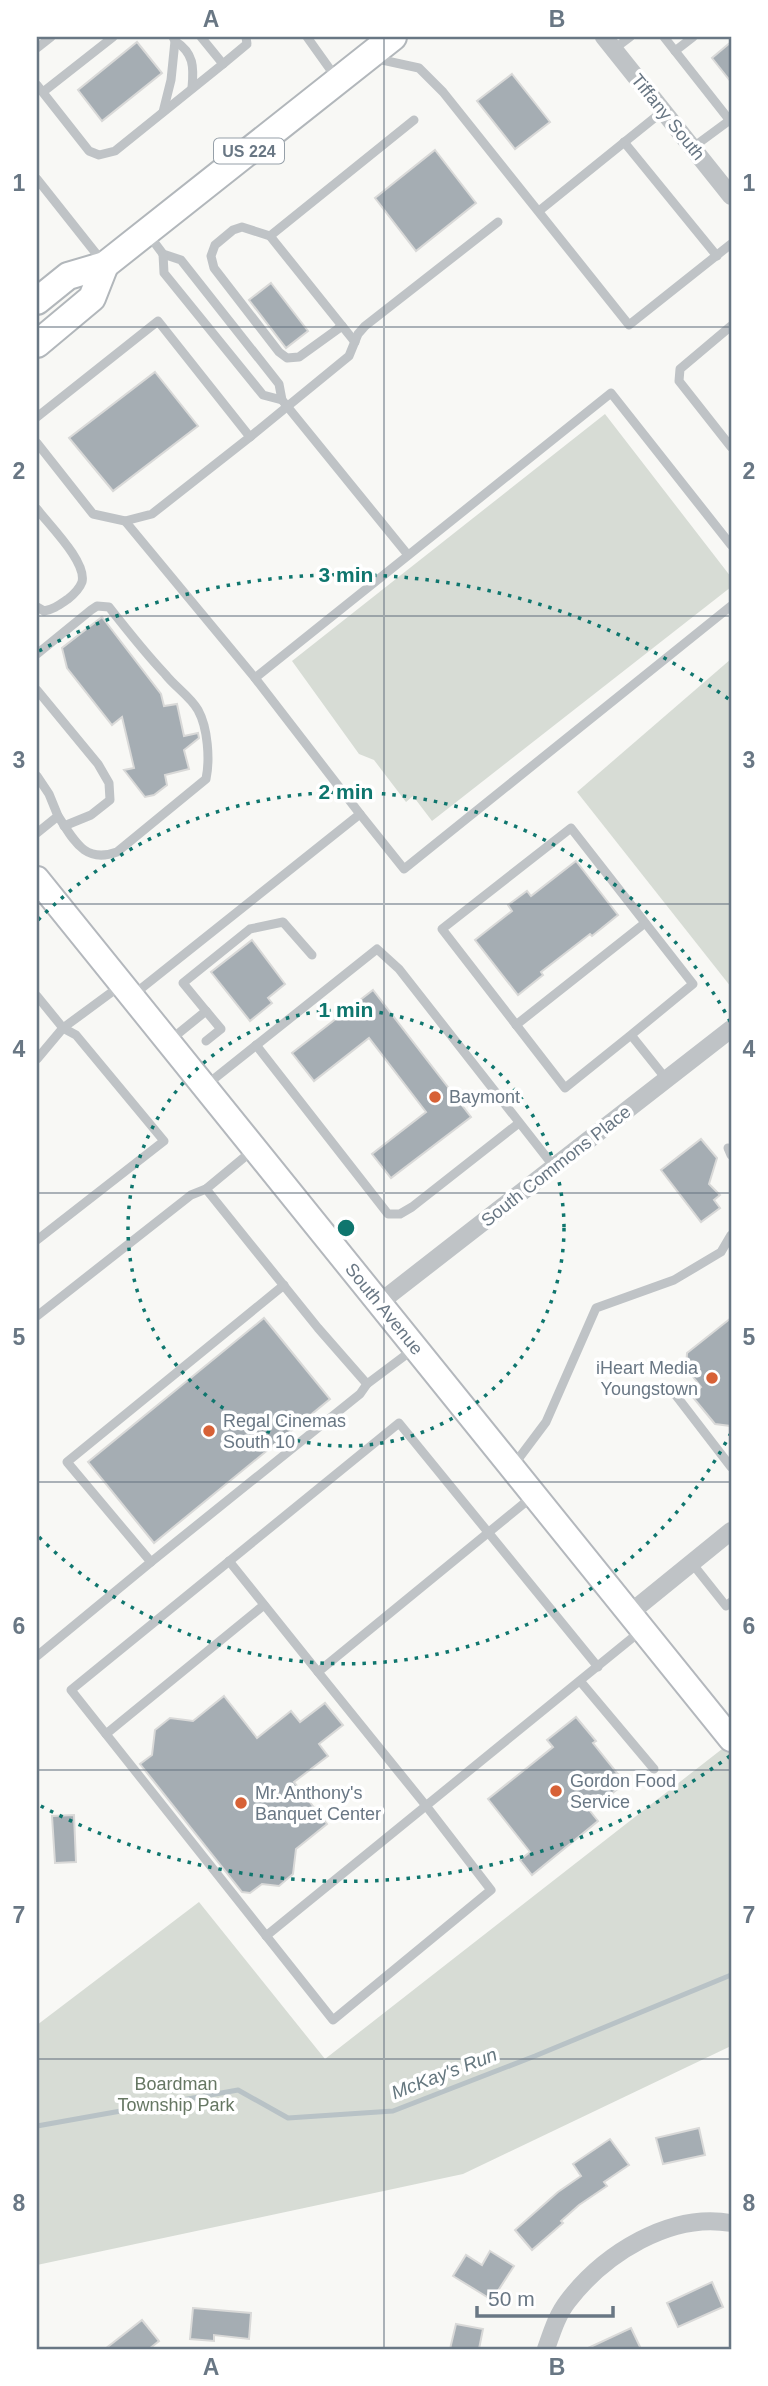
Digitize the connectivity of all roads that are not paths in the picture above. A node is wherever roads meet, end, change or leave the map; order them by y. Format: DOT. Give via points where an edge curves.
graph roads {
  1 [pos="51,37"];
  2 [pos="113,37"];
  3 [pos="201,37"];
  4 [pos="246,37"];
  5 [pos="307,37"];
  6 [pos="393,37"];
  7 [pos="630,37"];
  8 [pos="664,37"];
  9 [pos="694,37"];
  10 [pos="174,39"];
  11 [pos="609,43"];
  12 [pos="37,48"];
  13 [pos="675,51"];
  14 [pos="368,57"];
  15 [pos="223,64"];
  16 [pos="338,80"];
  17 [pos="192,88"];
  18 [pos="40,89"];
  19 [pos="663,111"];
  20 [pos="163,112"];
  21 [pos="414,120"];
  22 [pos="731,121"];
  23 [pos="624,142"];
  24 [pos="692,148"];
  25 [pos="37,179"];
  26 [pos="731,196"];
  27 [pos="539,211"];
  28 [pos="498,222"];
  29 [pos="146,232"];
  30 [pos="270,236"];
  31 [pos="731,244"];
  32 [pos="163,254"];
  33 [pos="717,256"];
  34 [pos="105,265"];
  35 [pos="37,301"];
  36 [pos="342,326"];
  37 [pos="731,326"];
  38 [pos="355,342"];
  39 [pos="37,344"];
  40 [pos="37,400"];
  41 [pos="284,403"];
  42 [pos="41,413"];
  43 [pos="250,437"];
  44 [pos="37,443"];
  45 [pos="731,447"];
  46 [pos="37,509"];
  47 [pos="125,521"];
  48 [pos="731,545"];
  49 [pos="408,555"];
  50 [pos="731,606"];
  51 [pos="37,607"];
  52 [pos="37,653"];
  53 [pos="255,678"];
  54 [pos="37,690"];
  55 [pos="37,776"];
  56 [pos="360,814"];
  57 [pos="58,816"];
  58 [pos="64,825"];
  59 [pos="37,833"];
  60 [pos="37,879"];
  61 [pos="645,923"];
  62 [pos="312,955"];
  63 [pos="127,991"];
  64 [pos="37,996"];
  65 [pos="206,1011"];
  66 [pos="516,1025"];
  67 [pos="63,1028"];
  68 [pos="731,1029"];
  69 [pos="631,1035"];
  70 [pos="206,1041"];
  71 [pos="168,1042"];
  72 [pos="256,1045"];
  73 [pos="37,1059"];
  74 [pos="667,1080"];
  75 [pos="204,1087"];
  76 [pos="519,1123"];
  77 [pos="255,1149"];
  78 [pos="555,1168"];
  79 [pos="206,1189"];
  80 [pos="731,1235"];
  81 [pos="37,1240"];
  82 [pos="284,1285"];
  83 [pos="379,1303"];
  84 [pos="37,1316"];
  85 [pos="415,1348"];
  86 [pos="367,1384"];
  87 [pos="671,1389"];
  88 [pos="512,1468"];
  89 [pos="731,1468"];
  90 [pos="534,1495"];
  91 [pos="731,1531"];
  92 [pos="488,1532"];
  93 [pos="229,1561"];
  94 [pos="151,1562"];
  95 [pos="691,1562"];
  96 [pos="731,1602"];
  97 [pos="264,1605"];
  98 [pos="637,1621"];
  99 [pos="37,1656"];
  100 [pos="598,1667"];
  101 [pos="318,1672"];
  102 [pos="580,1681"];
  103 [pos="106,1734"];
  104 [pos="731,1738"];
  105 [pos="654,1769"];
  106 [pos="427,1807"];
  107 [pos="266,1936"];
  108 [pos="731,2223"];
  109 [pos="546,2349"];
  1 -- 12 [label="lane"];
  2 -- 18 [label="lane"];
  3 -- 15 [label="lane"];
  4 -- 15 [label="lane" via="247,44"];
  5 -- 16 [label="lane"];
  6 -- 14 [label="main road, US 224"];
  7 -- 11 [label="lane"];
  8 -- 13 [label="lane"];
  9 -- 13 [label="lane"];
  10 -- 17 [label="lane" via="191,56"];
  10 -- 20 [label="lane"];
  11 -- 19 [label="street, Tiffany South"];
  13 -- 22 [label="lane"];
  14 -- 16 [label="main road, US 224"];
  14 -- 27 [label="lane" via="419,68"];
  15 -- 17 [label="lane"];
  16 -- 29 [label="main road, US 224"];
  17 -- 20 [label="lane"];
  18 -- 20 [label="lane" via="89,151 99,155 115,151"];
  19 -- 23 [label="lane"];
  19 -- 24 [label="street, Tiffany South"];
  21 -- 30 [label="lane"];
  22 -- 24 [label="lane"];
  23 -- 27 [label="lane"];
  23 -- 33 [label="lane"];
  24 -- 26 [label="street, Tiffany South"];
  25 -- 34 [label="lane"];
  27 -- 33 [label="lane" via="629,325"];
  28 -- 38 [label="lane" via="365,326"];
  29 -- 32 [label="lane"];
  29 -- 34 [label="main road, US 224"];
  30 -- 36 [label="lane"];
  30 -- 36 [label="lane" via="242,227 233,230 215,245 211,256 214,268 279,352 287,358 299,357"];
  31 -- 33 [label="lane"];
  32 -- 41 [label="lane" via="181,260 279,384"];
  32 -- 41 [label="lane" via="164,273 263,395"];
  34 -- 35 [label="main road, US 224" via="68,276"];
  34 -- 39 [label="main road, US 224" via="92,298"];
  36 -- 38 [label="lane"];
  37 -- 45 [label="lane" via="680,369 679,381"];
  38 -- 41 [label="lane" via="349,356"];
  40 -- 42 [label="lane"];
  41 -- 43 [label="lane"];
  41 -- 49 [label="lane"];
  42 -- 43 [label="lane" via="158,321"];
  43 -- 47 [label="lane" via="152,514"];
  44 -- 47 [label="lane" via="93,514"];
  46 -- 51 [label="lane" via="74,555 82,581 76,593 55,609"];
  47 -- 53 [label="lane"];
  48 -- 49 [label="lane" via="611,393"];
  49 -- 53 [label="lane"];
  50 -- 56 [label="lane" via="404,869"];
  52 -- 58 [label="lane" via="97,606 109,607 188,696 204,727 206,779 117,852 87,853"];
  53 -- 56 [label="lane"];
  54 -- 58 [label="lane" via="109,783 110,800 92,815"];
  55 -- 57 [label="lane"];
  56 -- 63 [label="lane"];
  57 -- 58 [label="lane"];
  57 -- 59 [label="lane"];
  60 -- 63 [label="main road, South Avenue"];
  61 -- 66 [label="lane"];
  61 -- 66 [label="lane" via="572,828 442,929"];
  61 -- 69 [label="lane" via="693,984"];
  62 -- 65 [label="lane" via="283,922 250,929 183,983"];
  63 -- 67 [label="lane"];
  63 -- 71 [label="main road, South Avenue"];
  64 -- 67 [label="lane"];
  65 -- 70 [label="lane" via="221,1029"];
  65 -- 71 [label="lane"];
  66 -- 69 [label="lane" via="565,1088"];
  67 -- 73 [label="lane"];
  67 -- 81 [label="lane" via="76,1035 164,1141"];
  68 -- 74 [label="street, South Commons Place"];
  69 -- 74 [label="lane"];
  71 -- 75 [label="main road, South Avenue"];
  72 -- 75 [label="lane"];
  72 -- 76 [label="lane" via="388,1214 412,1207"];
  72 -- 76 [label="lane" via="377,949 398,969"];
  74 -- 78 [label="street, South Commons Place"];
  75 -- 77 [label="main road, South Avenue"];
  76 -- 78 [label="lane"];
  77 -- 79 [label="lane"];
  77 -- 83 [label="main road, South Avenue"];
  78 -- 83 [label="street, South Commons Place"];
  79 -- 82 [label="lane"];
  79 -- 84 [label="lane" via="191,1195"];
  80 -- 88 [label="lane" via="721,1252 674,1280 596,1308 546,1422"];
  82 -- 86 [label="lane"];
  82 -- 94 [label="lane" via="66,1462"];
  83 -- 85 [label="main road, South Avenue"];
  85 -- 86 [label="lane"];
  85 -- 88 [label="main road, South Avenue"];
  86 -- 94 [label="lane"];
  87 -- 89 [label="lane"];
  88 -- 90 [label="main road, South Avenue"];
  90 -- 92 [label="lane"];
  90 -- 98 [label="main road, South Avenue"];
  91 -- 95 [label="street"];
  92 -- 93 [label="lane" via="399,1423"];
  92 -- 100 [label="lane"];
  92 -- 101 [label="lane"];
  93 -- 97 [label="lane"];
  93 -- 103 [label="lane" via="71,1689"];
  94 -- 99 [label="lane"];
  95 -- 96 [label="lane" via="726,1606"];
  95 -- 98 [label="street"];
  97 -- 101 [label="lane"];
  97 -- 103 [label="lane"];
  98 -- 100 [label="lane"];
  98 -- 104 [label="main road, South Avenue"];
  100 -- 102 [label="lane"];
  101 -- 106 [label="lane"];
  102 -- 105 [label="lane"];
  102 -- 106 [label="lane"];
  103 -- 107 [label="lane"];
  106 -- 107 [label="lane"];
  106 -- 107 [label="lane" via="491,1890 333,2020"];
  108 -- 109 [label="street" via="694,2222 665,2229 622,2252 568,2302"];
}
